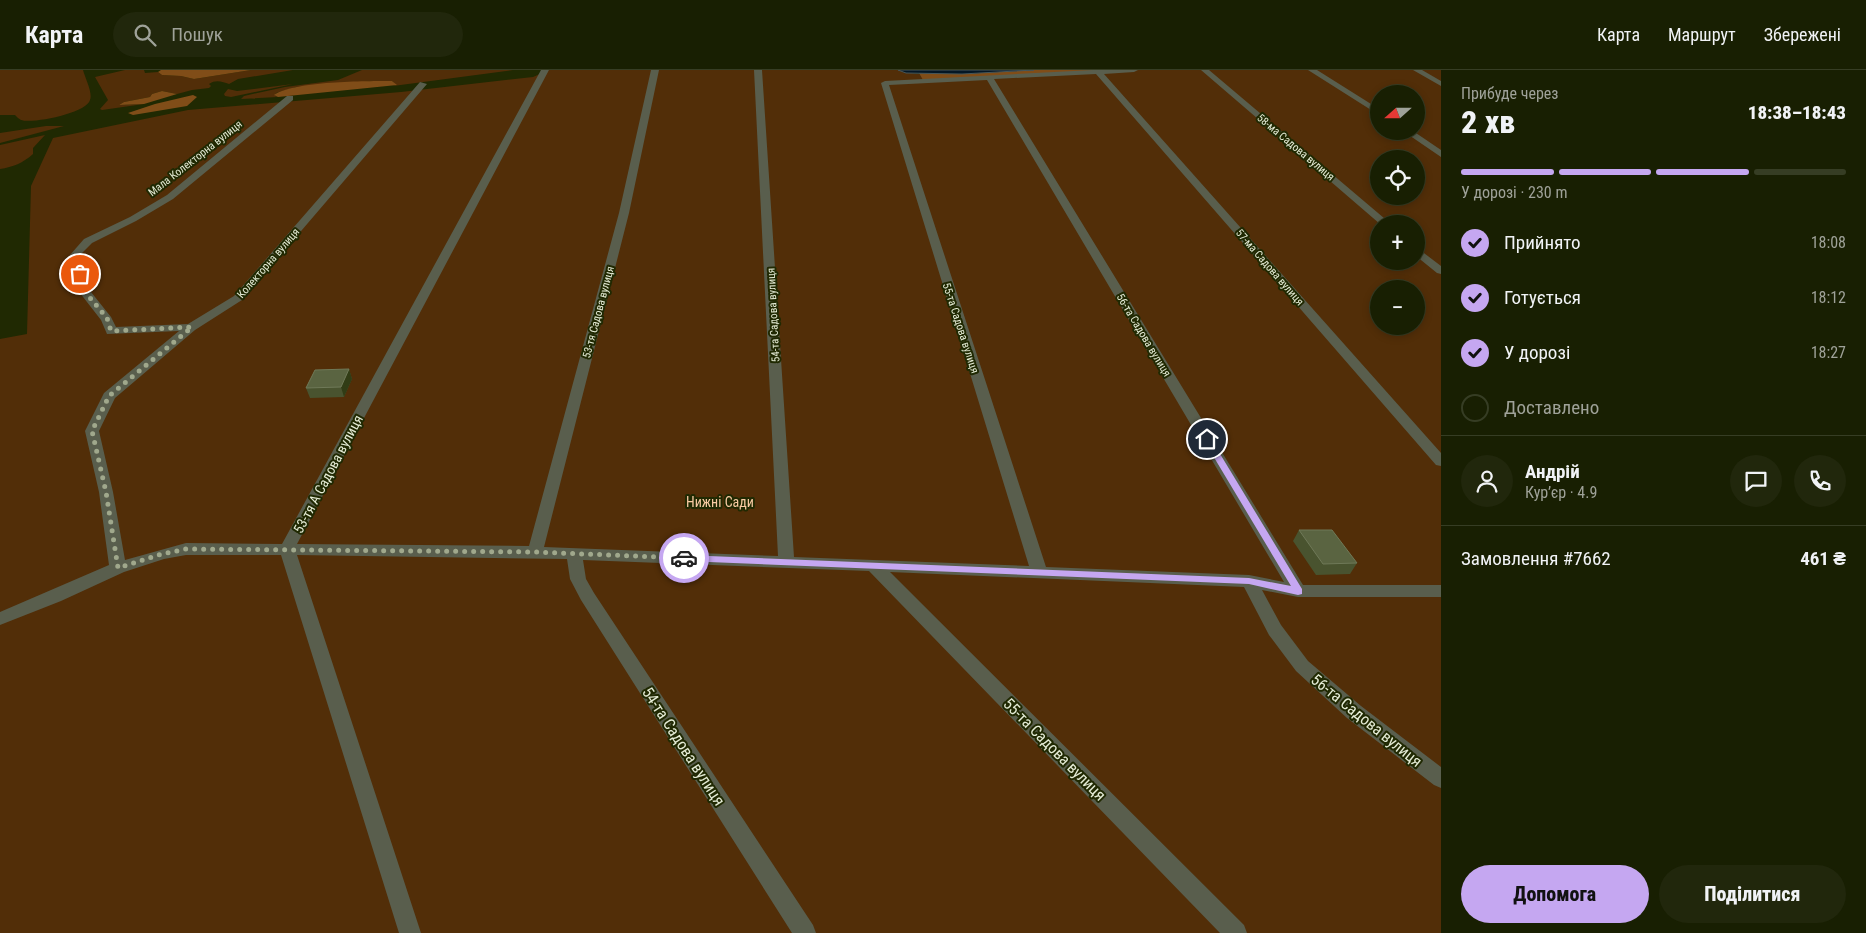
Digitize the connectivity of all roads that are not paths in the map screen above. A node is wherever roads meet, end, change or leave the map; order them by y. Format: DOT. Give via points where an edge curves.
graph roads {
  1 [pos="545,70"];
  2 [pos="656,70"];
  3 [pos="758,70"];
  4 [pos="1134,70"];
  5 [pos="1205,70"];
  6 [pos="1312,70"];
  7 [pos="1417,70"];
  8 [pos="1099,72"];
  9 [pos="990,78"];
  10 [pos="423,84"];
  11 [pos="1441,84"];
  12 [pos="290,98"];
  13 [pos="1370,107"];
  14 [pos="1420,140"];
  15 [pos="1441,154"];
  16 [pos="1375,215"];
  17 [pos="1425,258"];
  18 [pos="1441,271"];
  19 [pos="192,327"];
  20 [pos="1441,462"];
  21 [pos="288,549"];
  22 [pos="535,552"];
  23 [pos="574,554"];
  24 [pos="786,561"];
  25 [pos="874,566"];
  26 [pos="118,568"];
  27 [pos="1039,572"];
  28 [pos="1249,581"];
  29 [pos="1298,591"];
  30 [pos="1441,591"];
  31 [pos="0,618"];
  32 [pos="1441,780"];
  33 [pos="410,933"];
  34 [pos="806,933"];
  35 [pos="1236,933"];
  1 -- 21 [label="street, 53-тя А Садова вулиця"];
  2 -- 22 [label="street, 53-тя Садова вулиця" via="624,213"];
  3 -- 24 [label="street, 54-та Садова вулиця"];
  4 -- 8 [label="street"];
  5 -- 16 [label="street, 58-ма Садова вулиця"];
  6 -- 13 [label="street"];
  7 -- 11 [label="street"];
  8 -- 9 [label="street"];
  8 -- 20 [label="street, 57-ма Садова вулиця"];
  9 -- 27 [label="street, 55-та Садова вулиця" via="885,83"];
  9 -- 29 [label="street, 56-та Садова вулиця"];
  10 -- 19 [label="street, Колекторна вулиця" via="238,298"];
  12 -- 19 [label="street, Мала Колекторна вулиця" via="170,196 134,220 88,241 75,255 86,293 107,318 111,331"];
  14 -- 15 [label="street"];
  17 -- 18 [label="street"];
  19 -- 26 [label="street, Колекторна вулиця" via="109,396 92,431"];
  21 -- 22 [label="street"];
  21 -- 26 [label="street" via="186,549"];
  21 -- 33 [label="street, 53-тя А Садова вулиця"];
  22 -- 23 [label="street"];
  23 -- 24 [label="street"];
  23 -- 34 [label="street, 54-та Садова вулиця" via="578,579 587,596"];
  24 -- 25 [label="street"];
  25 -- 27 [label="street"];
  25 -- 35 [label="street, 55-та Садова вулиця"];
  26 -- 31 [label="street"];
  27 -- 28 [label="street"];
  28 -- 29 [label="street"];
  28 -- 32 [label="street, 56-та Садова вулиця" via="1275,630 1302,666 1354,712"];
  29 -- 30 [label="street"];
}
